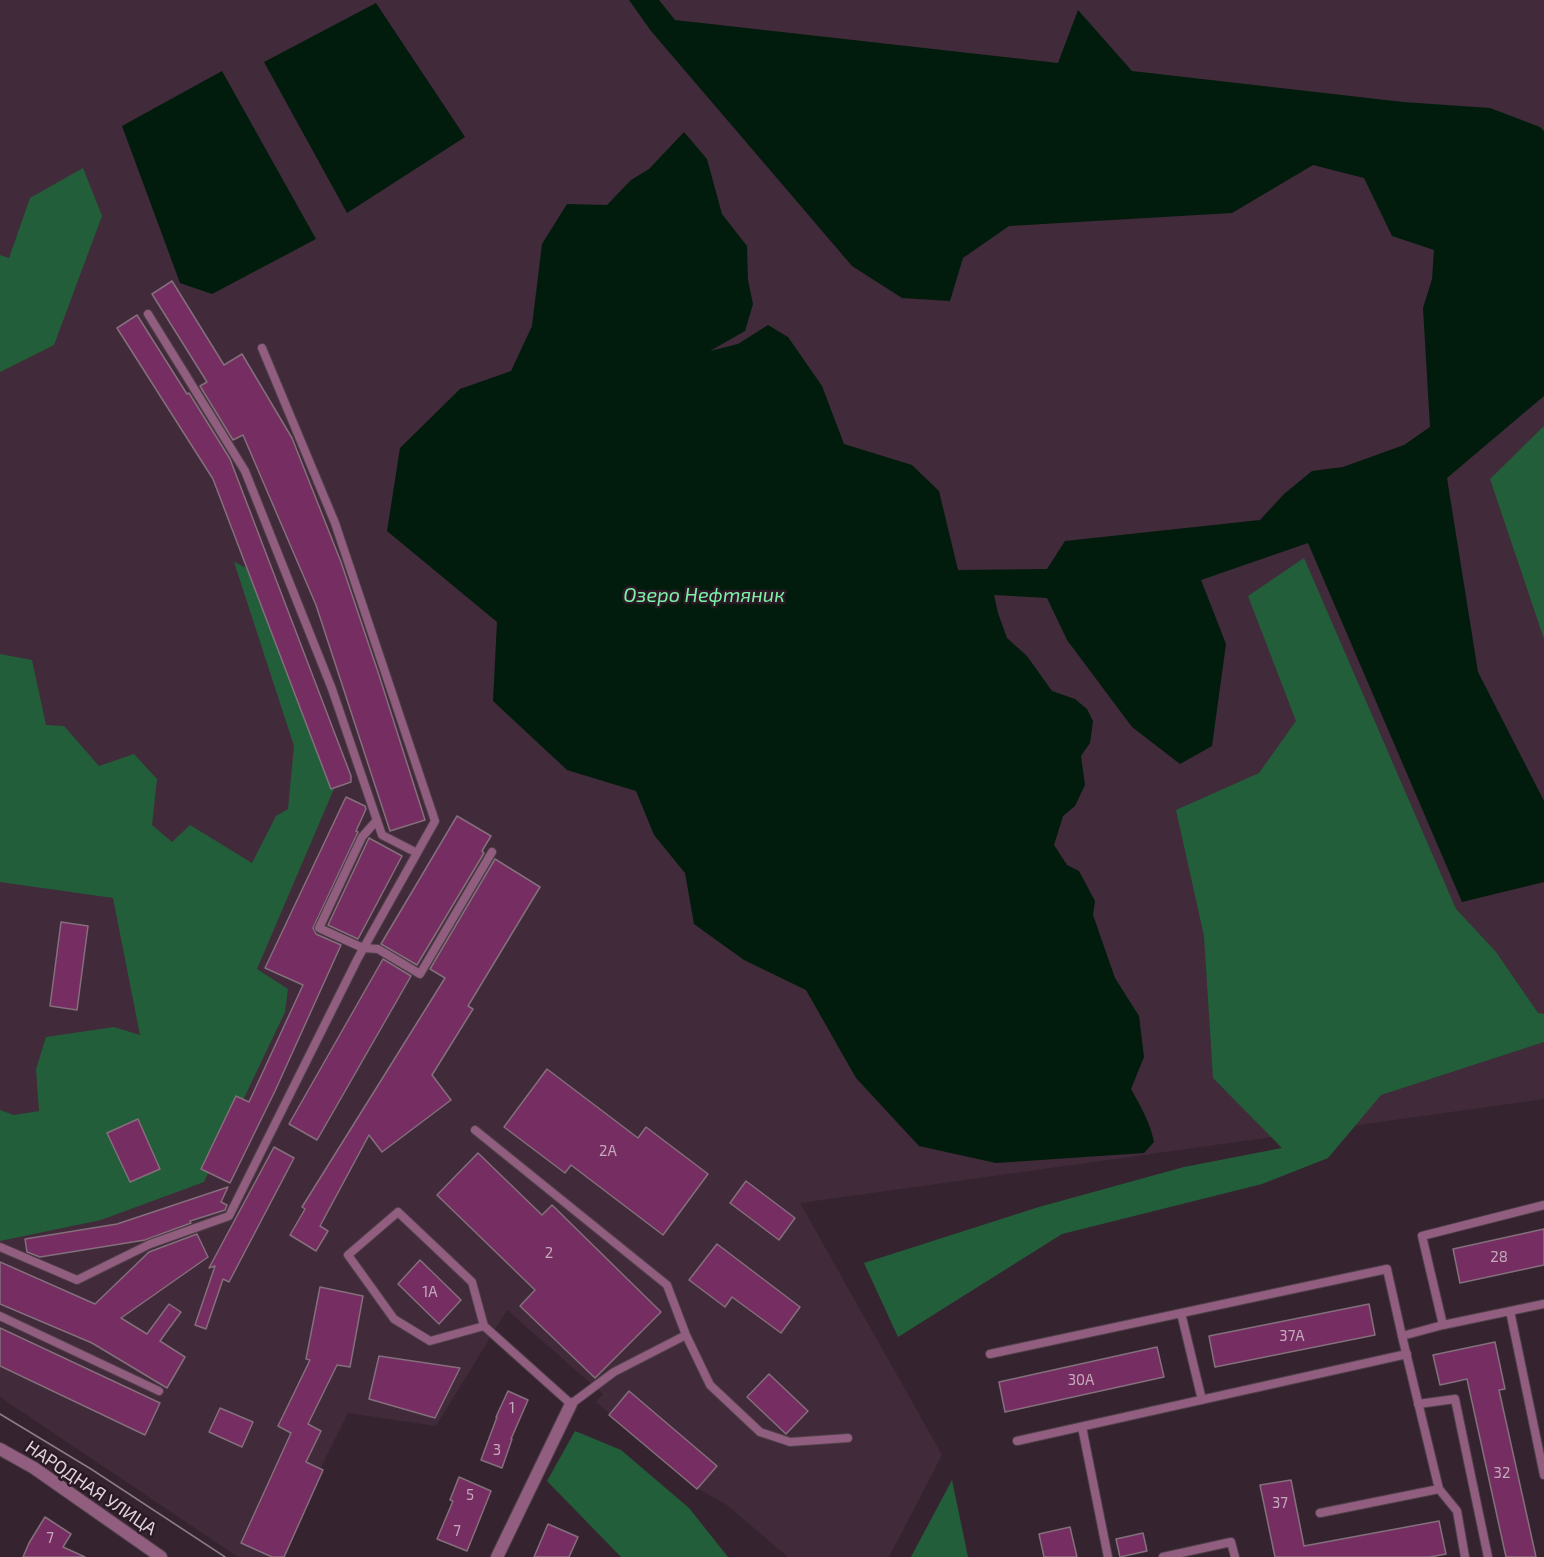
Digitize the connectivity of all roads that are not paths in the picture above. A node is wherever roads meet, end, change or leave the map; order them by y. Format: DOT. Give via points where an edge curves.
graph roads {
  1 [pos="148,314"];
  2 [pos="262,348"];
  3 [pos="377,820"];
  4 [pos="492,852"];
  5 [pos="417,853"];
  6 [pos="363,948"];
  7 [pos="475,1130"];
  8 [pos="1544,1205"];
  9 [pos="0,1247"];
  10 [pos="1544,1304"];
  11 [pos="1510,1311"];
  12 [pos="1181,1313"];
  13 [pos="0,1317"];
  14 [pos="1443,1325"];
  15 [pos="484,1326"];
  16 [pos="686,1335"];
  17 [pos="1402,1336"];
  18 [pos="990,1354"];
  19 [pos="1407,1354"];
  20 [pos="159,1391"];
  21 [pos="1202,1400"];
  22 [pos="571,1404"];
  23 [pos="1419,1404"];
  24 [pos="1082,1427"];
  25 [pos="848,1438"];
  26 [pos="1017,1441"];
  27 [pos="0,1449"];
  28 [pos="1544,1475"];
  29 [pos="1439,1489"];
  30 [pos="1320,1513"];
  31 [pos="161,1557"];
  32 [pos="497,1557"];
  33 [pos="1108,1557"];
  34 [pos="1163,1557"];
  35 [pos="1235,1557"];
  36 [pos="1465,1557"];
  37 [pos="1488,1557"];
  1 -- 3 [label="lane" via="245,471 332,689"];
  2 -- 5 [label="lane" via="335,523 435,821"];
  3 -- 5 [label="lane" via="382,836"];
  3 -- 6 [label="lane" via="362,837 319,928"];
  4 -- 6 [label="lane" via="420,974 378,949"];
  5 -- 6 [label="lane"];
  6 -- 9 [label="lane" via="229,1216 150,1244 77,1280"];
  7 -- 16 [label="lane" via="667,1285"];
  8 -- 14 [label="lane" via="1422,1236"];
  10 -- 11 [label="lane"];
  11 -- 14 [label="lane"];
  11 -- 28 [label="lane"];
  12 -- 17 [label="lane" via="1387,1269"];
  12 -- 18 [label="lane"];
  12 -- 21 [label="lane"];
  13 -- 20 [label="lane"];
  14 -- 17 [label="lane"];
  15 -- 15 [label="lane" via="430,1341 394,1319 348,1255 398,1212 472,1282"];
  15 -- 22 [label="lane"];
  16 -- 22 [label="lane" via="614,1372"];
  16 -- 25 [label="lane" via="710,1385 760,1432 790,1442"];
  17 -- 19 [label="lane"];
  19 -- 21 [label="lane"];
  19 -- 23 [label="lane"];
  21 -- 24 [label="lane"];
  22 -- 32 [label="street"];
  23 -- 29 [label="lane"];
  23 -- 37 [label="lane" via="1455,1399"];
  24 -- 26 [label="lane"];
  24 -- 33 [label="lane"];
  27 -- 31 [label="street, НАРОДНАЯ УЛИЦА" via="34,1468"];
  29 -- 30 [label="lane"];
  29 -- 36 [label="lane" via="1458,1511"];
  34 -- 35 [label="lane" via="1231,1542"];
}
